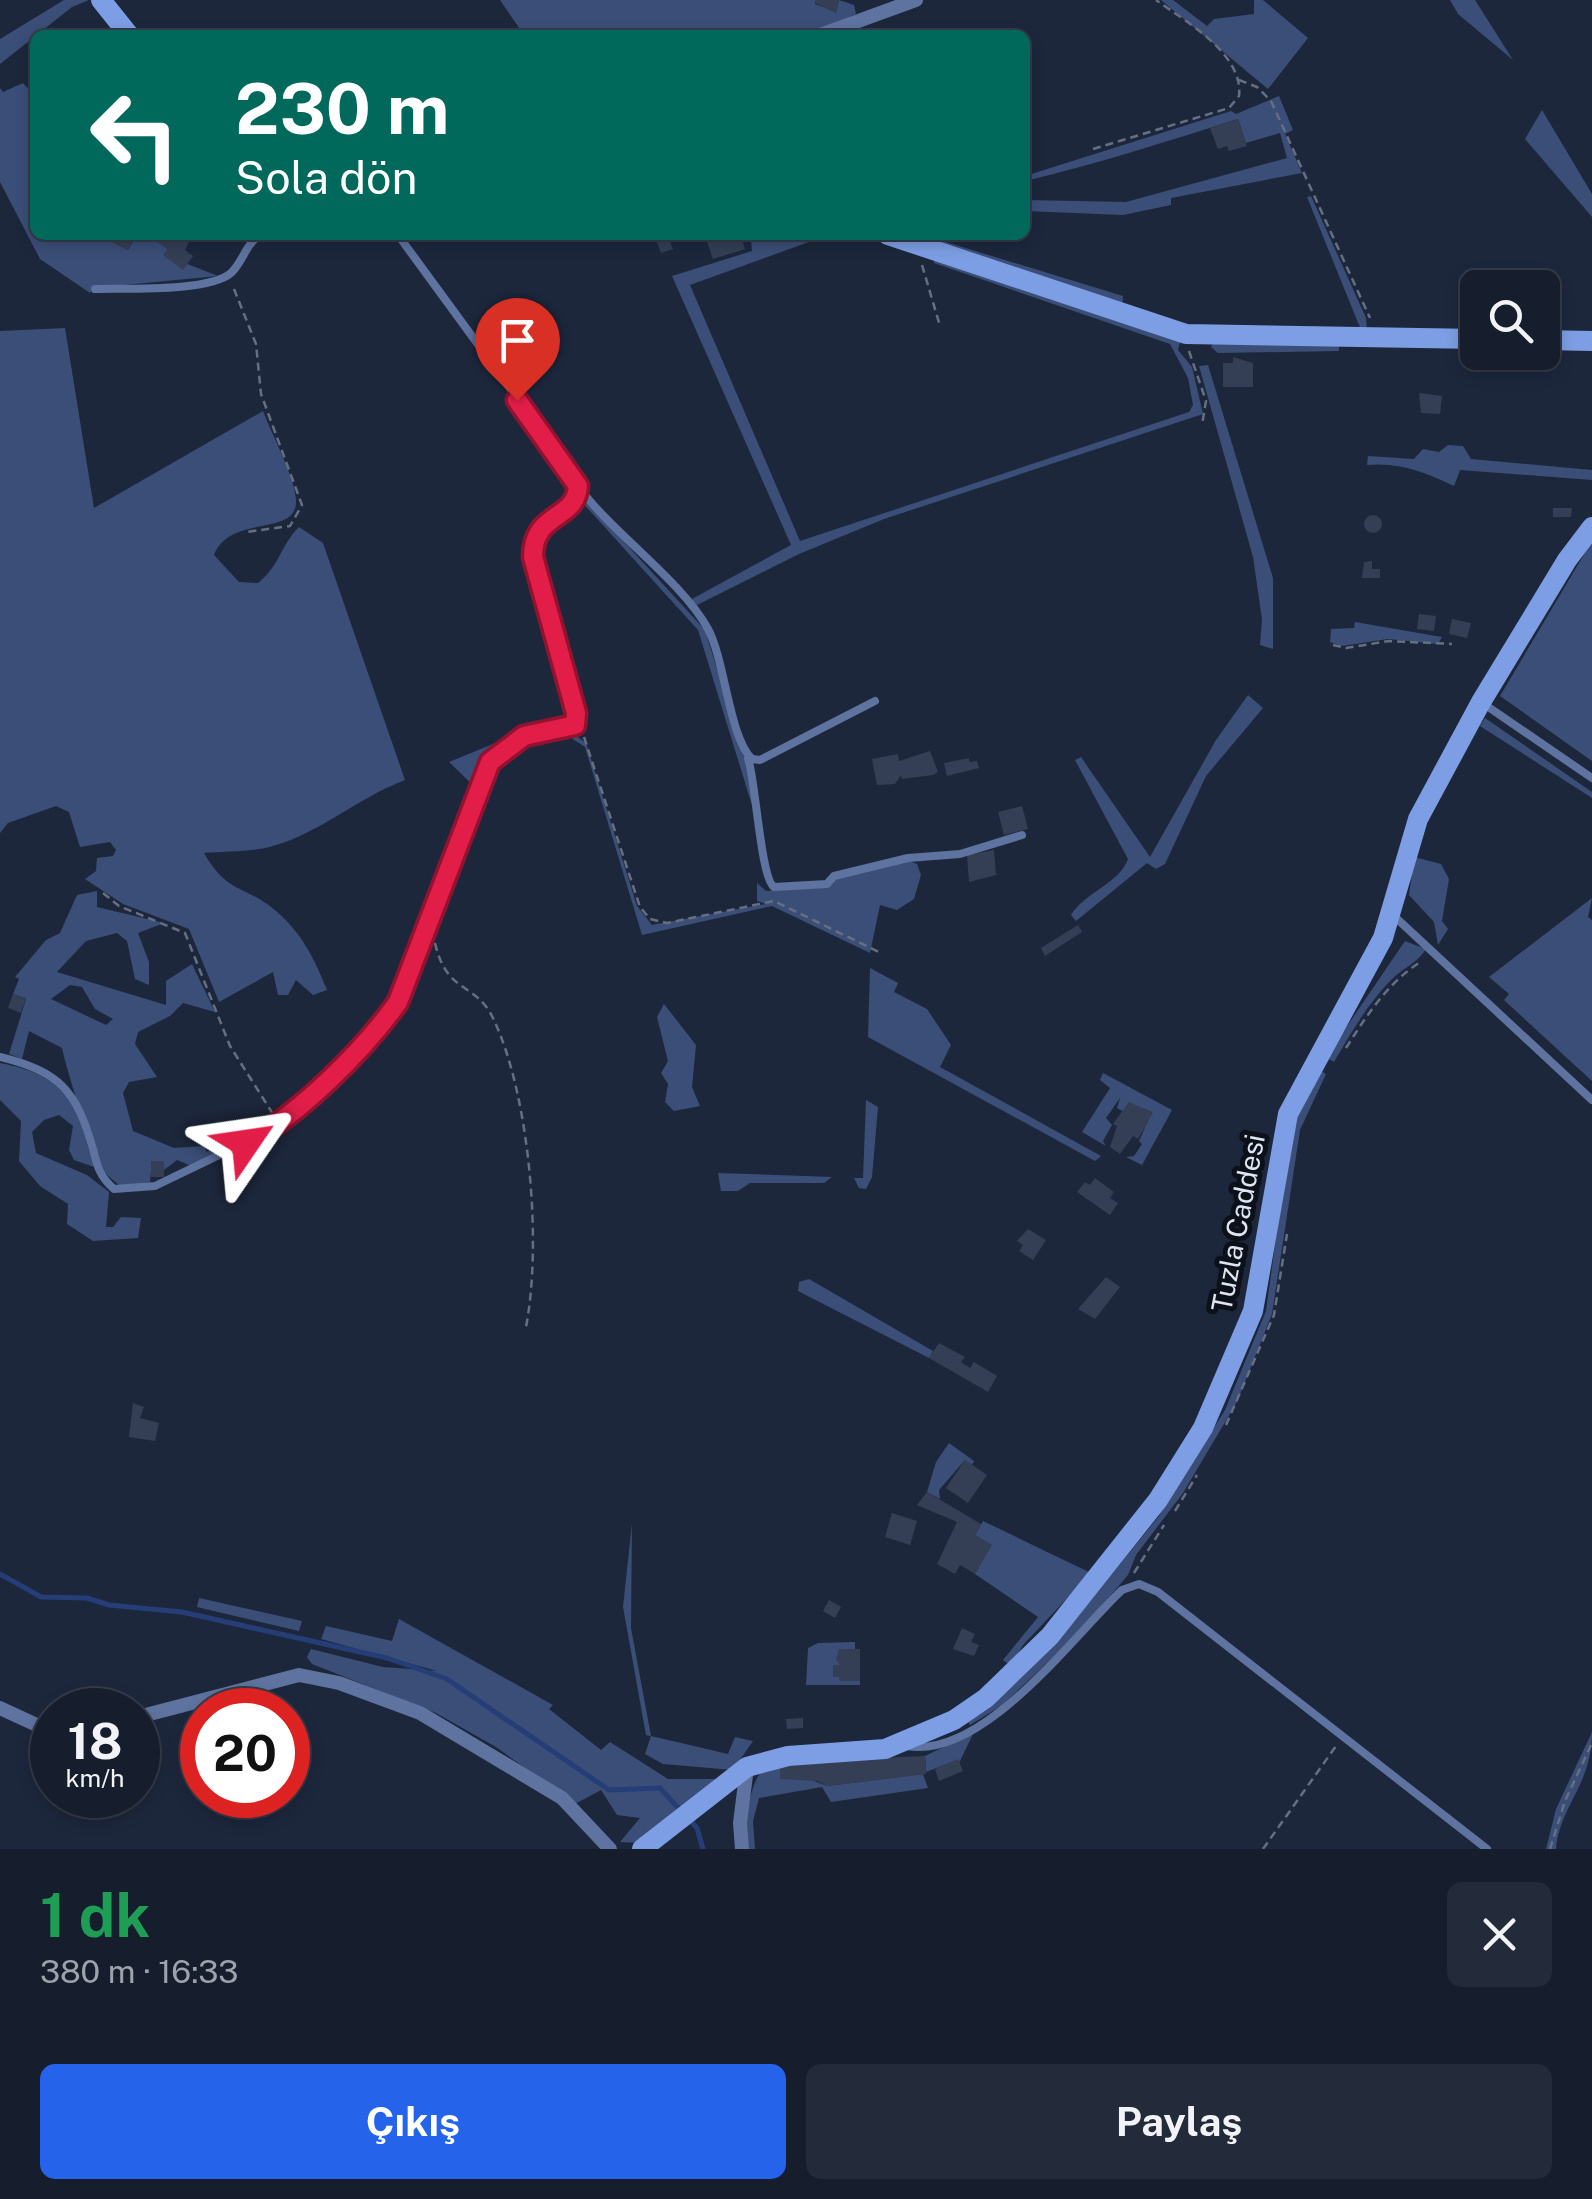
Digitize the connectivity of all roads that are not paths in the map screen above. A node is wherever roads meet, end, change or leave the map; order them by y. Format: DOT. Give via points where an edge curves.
graph roads {
  1 [pos="101,0"];
  2 [pos="916,0"];
  3 [pos="125,30"];
  4 [pos="834,30"];
  5 [pos="256,240"];
  6 [pos="402,240"];
  7 [pos="903,240"];
  8 [pos="95,290"];
  9 [pos="1460,339"];
  10 [pos="1560,340"];
  11 [pos="1592,341"];
  12 [pos="578,486"];
  13 [pos="1592,527"];
  14 [pos="875,701"];
  15 [pos="1481,702"];
  16 [pos="746,754"];
  17 [pos="1592,778"];
  18 [pos="1022,836"];
  19 [pos="1392,914"];
  20 [pos="0,1057"];
  21 [pos="1592,1100"];
  22 [pos="0,1708"];
  23 [pos="160,1711"];
  24 [pos="30,1722"];
  25 [pos="903,1744"];
  26 [pos="747,1767"];
  27 [pos="643,1848"];
  28 [pos="610,1849"];
  29 [pos="742,1849"];
  30 [pos="1486,1849"];
  1 -- 3 [label="main road"];
  2 -- 4 [label="street"];
  5 -- 8 [label="lane" via="231,272 213,282"];
  6 -- 12 [label="lane"];
  7 -- 9 [label="main road" via="1196,336"];
  10 -- 11 [label="main road"];
  12 -- 16 [label="lane" via="701,617 716,644"];
  12 -- 20 [label="lane" via="572,503 544,522 533,541 575,725 524,736 490,762 398,1002 384,1022 279,1124 156,1186 114,1189 99,1172 61,1080"];
  13 -- 15 [label="main road, Tuzla Caddesi"];
  14 -- 16 [label="lane" via="760,760"];
  15 -- 17 [label="lane"];
  15 -- 19 [label="main road, Tuzla Caddesi" via="1418,819"];
  16 -- 18 [label="lane" via="761,818 763,870 774,887 827,884 834,876"];
  19 -- 21 [label="lane"];
  19 -- 25 [label="main road, Tuzla Caddesi" via="1288,1114 1253,1312 1203,1428 1158,1500 1050,1636 977,1704"];
  22 -- 24 [label="street"];
  23 -- 28 [label="street" via="299,1675 339,1683 420,1714 562,1798"];
  25 -- 26 [label="main road, Tuzla Caddesi"];
  25 -- 30 [label="lane" via="938,1745 996,1714 1122,1590 1139,1584 1158,1592"];
  26 -- 27 [label="main road, Tuzla Caddesi"];
  26 -- 29 [label="street"];
}
